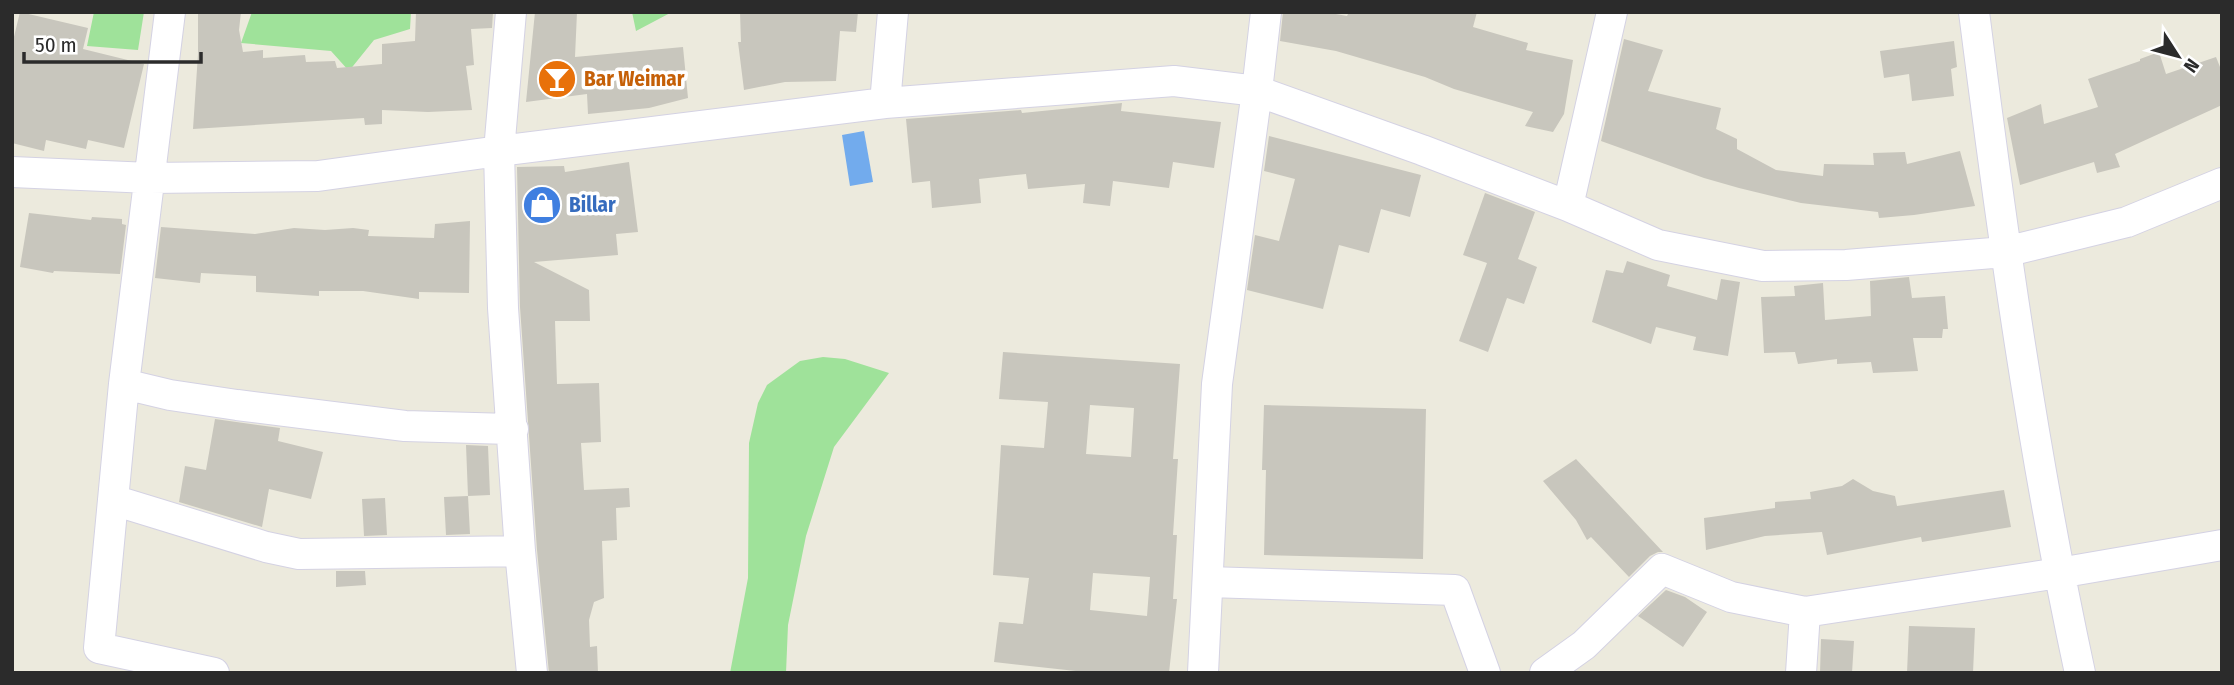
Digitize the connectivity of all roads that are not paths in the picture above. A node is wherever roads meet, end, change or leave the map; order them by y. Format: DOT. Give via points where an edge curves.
graph roads {
  1 [pos="170,12"];
  2 [pos="511,12"];
  3 [pos="893,12"];
  4 [pos="1266,12"];
  5 [pos="1612,12"];
  6 [pos="1974,12"];
  7 [pos="1257,92"];
  8 [pos="885,103"];
  9 [pos="499,151"];
  10 [pos="12,172"];
  11 [pos="150,178"];
  12 [pos="2222,183"];
  13 [pos="1568,206"];
  14 [pos="2005,252"];
  15 [pos="124,384"];
  16 [pos="513,429"];
  17 [pos="113,500"];
  18 [pos="2222,545"];
  19 [pos="520,551"];
  20 [pos="2059,573"];
  21 [pos="1208,582"];
  22 [pos="1805,612"];
  23 [pos="214,673"];
  24 [pos="532,673"];
  25 [pos="1203,673"];
  26 [pos="1485,673"];
  27 [pos="1545,673"];
  28 [pos="1801,673"];
  29 [pos="2080,673"];
  1 -- 11 [label="street"];
  2 -- 9 [label="street"];
  3 -- 8 [label="street"];
  4 -- 7 [label="street"];
  5 -- 13 [label="street"];
  6 -- 14 [label="street"];
  7 -- 8 [label="street" via="1174,81"];
  7 -- 13 [label="street"];
  7 -- 21 [label="street" via="1217,384"];
  8 -- 9 [label="street"];
  9 -- 11 [label="street" via="318,176"];
  9 -- 16 [label="street" via="502,308"];
  10 -- 11 [label="street"];
  11 -- 15 [label="street"];
  12 -- 14 [label="street" via="2127,222"];
  13 -- 14 [label="street" via="1658,245 1763,266 1846,265"];
  14 -- 20 [label="street"];
  15 -- 16 [label="street" via="223,403 405,426"];
  15 -- 17 [label="street"];
  16 -- 19 [label="street"];
  17 -- 19 [label="street" via="299,554"];
  17 -- 23 [label="street" via="99,648"];
  18 -- 20 [label="street"];
  19 -- 24 [label="street"];
  20 -- 22 [label="street"];
  20 -- 29 [label="street"];
  21 -- 25 [label="street"];
  21 -- 26 [label="street" via="1455,590"];
  22 -- 27 [label="street" via="1731,597 1661,569 1584,645"];
  22 -- 28 [label="street"];
}
